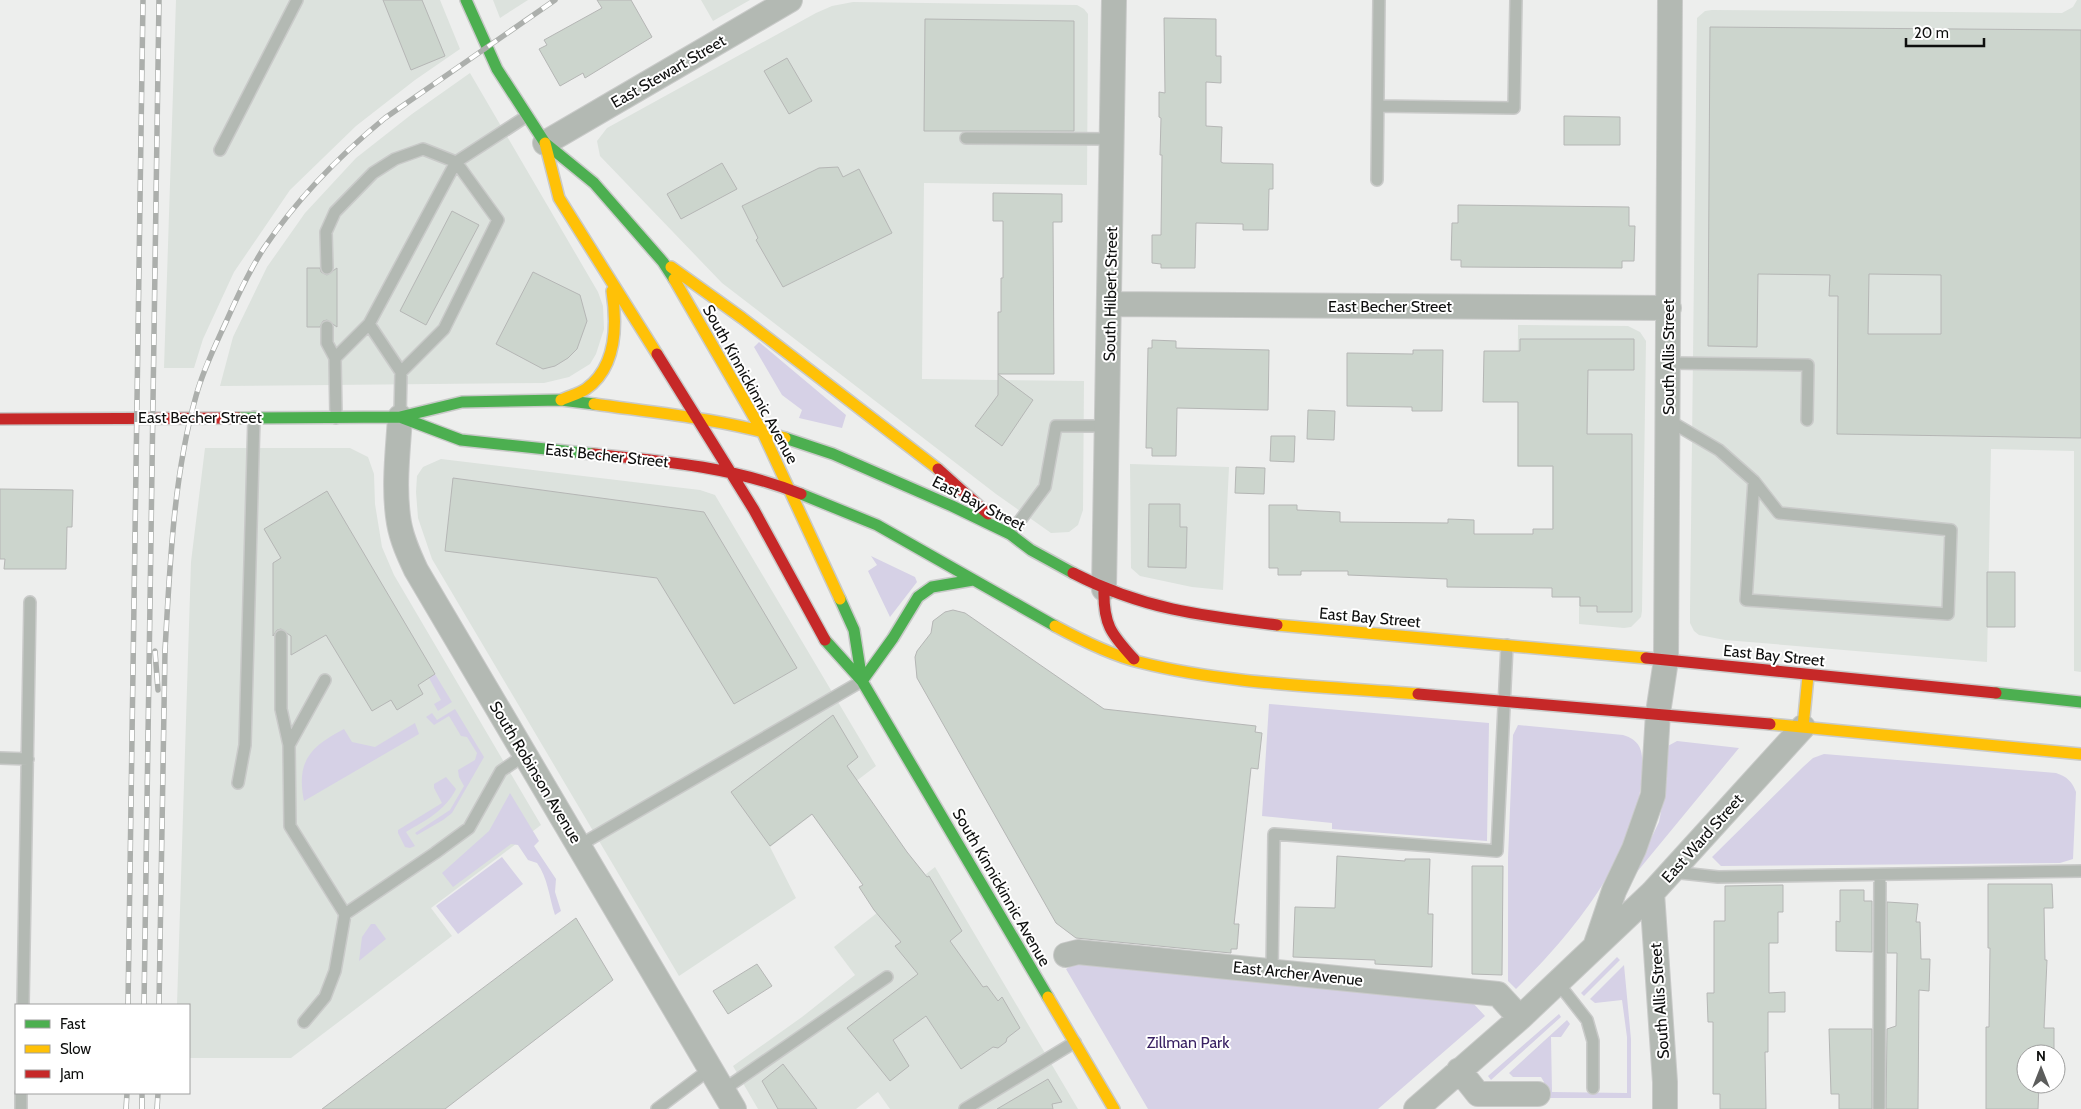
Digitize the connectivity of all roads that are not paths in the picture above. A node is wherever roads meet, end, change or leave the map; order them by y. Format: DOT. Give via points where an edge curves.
graph roads {
  1 [pos="297,0"];
  2 [pos="466,0"];
  3 [pos="790,0"];
  4 [pos="1114,0"];
  5 [pos="1379,0"];
  6 [pos="1516,0"];
  7 [pos="1670,0"];
  8 [pos="1378,106"];
  9 [pos="527,115"];
  10 [pos="966,138"];
  11 [pos="1112,139"];
  12 [pos="545,143"];
  13 [pos="220,150"];
  14 [pos="456,162"];
  15 [pos="1377,180"];
  16 [pos="663,262"];
  17 [pos="327,268"];
  18 [pos="610,280"];
  19 [pos="1110,304"];
  20 [pos="1669,308"];
  21 [pos="369,324"];
  22 [pos="327,327"];
  23 [pos="335,358"];
  24 [pos="1669,363"];
  25 [pos="401,372"];
  26 [pos="561,400"];
  27 [pos="254,417"];
  28 [pos="400,417"];
  29 [pos="336,418"];
  30 [pos="695,418"];
  31 [pos="0,419"];
  32 [pos="1668,420"];
  33 [pos="1807,420"];
  34 [pos="1107,426"];
  35 [pos="762,431"];
  36 [pos="729,471"];
  37 [pos="1754,481"];
  38 [pos="791,490"];
  39 [pos="1010,534"];
  40 [pos="973,580"];
  41 [pos="1104,589"];
  42 [pos="30,602"];
  43 [pos="281,636"];
  44 [pos="1507,645"];
  45 [pos="1666,660"];
  46 [pos="1137,662"];
  47 [pos="1808,676"];
  48 [pos="325,680"];
  49 [pos="862,681"];
  50 [pos="1504,701"];
  51 [pos="2081,702"];
  52 [pos="1658,713"];
  53 [pos="1803,727"];
  54 [pos="290,745"];
  55 [pos="526,754"];
  56 [pos="2081,754"];
  57 [pos="0,758"];
  58 [pos="28,759"];
  59 [pos="238,783"];
  60 [pos="580,845"];
  61 [pos="2081,871"];
  62 [pos="1670,872"];
  63 [pos="1880,875"];
  64 [pos="1652,893"];
  65 [pos="345,914"];
  66 [pos="1596,944"];
  67 [pos="1066,955"];
  68 [pos="1272,970"];
  69 [pos="887,976"];
  70 [pos="1558,983"];
  71 [pos="23,1004"];
  72 [pos="1520,1018"];
  73 [pos="304,1022"];
  74 [pos="1075,1042"];
  75 [pos="710,1069"];
  76 [pos="1459,1070"];
  77 [pos="1593,1088"];
  78 [pos="21,1094"];
  79 [pos="1538,1094"];
  80 [pos="729,1099"];
  81 [pos="1478,1102"];
  82 [pos="21,1109"];
  83 [pos="657,1109"];
  84 [pos="965,1109"];
  85 [pos="1114,1109"];
  86 [pos="1416,1109"];
  87 [pos="1665,1109"];
  88 [pos="1879,1109"];
  1 -- 13 [label="lane"];
  2 -- 9 [label="main road, South Kinnickinnic Avenue" via="497,69"];
  3 -- 12 [label="street, East Stewart Street"];
  4 -- 11 [label="street, South Hilbert Street"];
  5 -- 8 [label="lane"];
  6 -- 8 [label="lane" via="1514,108"];
  7 -- 20 [label="street, South Allis Street"];
  8 -- 15 [label="lane"];
  9 -- 12 [label="main road, South Kinnickinnic Avenue"];
  9 -- 14 [label="lane"];
  10 -- 11 [label="lane"];
  11 -- 19 [label="street, South Hilbert Street"];
  12 -- 16 [label="main road, South Kinnickinnic Avenue" via="594,183"];
  12 -- 18 [label="main road, South Kinnickinnic Avenue" via="559,198"];
  14 -- 17 [label="lane" via="423,149 395,159 373,172 335,212 326,232"];
  14 -- 21 [label="lane"];
  14 -- 25 [label="lane" via="498,220 444,329"];
  16 -- 35 [label="main road, South Kinnickinnic Avenue"];
  16 -- 39 [label="main road" via="742,318 938,469"];
  18 -- 26 [label="main road" via="616,312 613,350 588,388"];
  18 -- 30 [label="main road, South Kinnickinnic Avenue"];
  19 -- 20 [label="street, East Becher Street"];
  19 -- 34 [label="street, South Hilbert Street"];
  20 -- 24 [label="street, South Allis Street"];
  21 -- 23 [label="lane"];
  21 -- 25 [label="lane"];
  22 -- 23 [label="lane" via="327,343"];
  23 -- 29 [label="lane"];
  24 -- 32 [label="street, South Allis Street"];
  24 -- 33 [label="lane" via="1808,364"];
  25 -- 28 [label="lane"];
  26 -- 28 [label="main road, East Becher Street" via="462,402"];
  26 -- 30 [label="main road, East Becher Street"];
  27 -- 29 [label="main road, East Becher Street"];
  27 -- 31 [label="main road, East Becher Street"];
  27 -- 59 [label="lane" via="245,745"];
  28 -- 29 [label="main road, East Becher Street"];
  28 -- 36 [label="main road, East Becher Street" via="461,440"];
  28 -- 55 [label="street, South Robinson Avenue" via="396,499 405,545 426,587"];
  30 -- 35 [label="main road, East Bay Street"];
  30 -- 36 [label="main road, South Kinnickinnic Avenue"];
  32 -- 37 [label="lane" via="1720,450"];
  32 -- 45 [label="street, South Allis Street"];
  34 -- 39 [label="lane" via="1056,426 1045,487"];
  34 -- 41 [label="street, South Hilbert Street"];
  35 -- 38 [label="main road, South Kinnickinnic Avenue"];
  35 -- 39 [label="main road, East Bay Street" via="842,458"];
  36 -- 38 [label="main road"];
  36 -- 49 [label="main road, South Kinnickinnic Avenue" via="827,642"];
  37 -- 37 [label="lane" via="1779,513 1951,530 1948,614 1746,600"];
  38 -- 40 [label="main road" via="877,525"];
  38 -- 49 [label="main road, South Kinnickinnic Avenue" via="854,630"];
  39 -- 41 [label="main road, East Bay Street" via="1032,550"];
  40 -- 46 [label="main road" via="1075,637"];
  40 -- 49 [label="main road" via="932,588 918,597"];
  41 -- 44 [label="main road, East Bay Street" via="1192,615"];
  41 -- 46 [label="main road" via="1103,613 1110,633"];
  42 -- 58 [label="lane"];
  43 -- 54 [label="lane" via="281,709"];
  44 -- 45 [label="main road, East Bay Street"];
  44 -- 50 [label="lane"];
  45 -- 47 [label="main road, East Bay Street"];
  45 -- 52 [label="street, South Allis Street"];
  46 -- 50 [label="main road" via="1248,680"];
  47 -- 51 [label="main road, East Bay Street"];
  47 -- 53 [label="main road"];
  48 -- 54 [label="lane"];
  49 -- 60 [label="lane"];
  49 -- 74 [label="main road, South Kinnickinnic Avenue"];
  50 -- 52 [label="main road"];
  50 -- 68 [label="lane" via="1497,851 1274,834"];
  52 -- 53 [label="main road"];
  52 -- 66 [label="street, East Ward Street" via="1653,795"];
  53 -- 56 [label="main road"];
  53 -- 62 [label="street, East Ward Street"];
  54 -- 65 [label="lane" via="290,826"];
  55 -- 60 [label="street, South Robinson Avenue"];
  55 -- 65 [label="lane" via="502,771 469,828"];
  57 -- 58 [label="lane"];
  58 -- 71 [label="lane"];
  60 -- 75 [label="street, South Robinson Avenue"];
  61 -- 63 [label="lane"];
  62 -- 63 [label="lane" via="1718,877"];
  62 -- 64 [label="street, East Ward Street"];
  63 -- 88 [label="lane"];
  64 -- 66 [label="street, East Ward Street"];
  64 -- 87 [label="street, South Allis Street"];
  65 -- 73 [label="lane" via="335,971 324,997"];
  66 -- 70 [label="street, East Ward Street"];
  67 -- 68 [label="street, East Archer Avenue" via="1078,952"];
  68 -- 72 [label="street, East Archer Avenue" via="1498,994"];
  69 -- 80 [label="lane"];
  70 -- 72 [label="street, East Ward Street"];
  70 -- 77 [label="lane" via="1587,1020 1593,1041"];
  72 -- 76 [label="street, East Ward Street"];
  74 -- 84 [label="lane"];
  74 -- 85 [label="main road, South Kinnickinnic Avenue"];
  75 -- 80 [label="street, South Robinson Avenue"];
  75 -- 83 [label="lane"];
  76 -- 81 [label="street"];
  76 -- 86 [label="street, East Ward Street"];
  78 -- 82 [label="lane"];
  79 -- 81 [label="street"];
}
